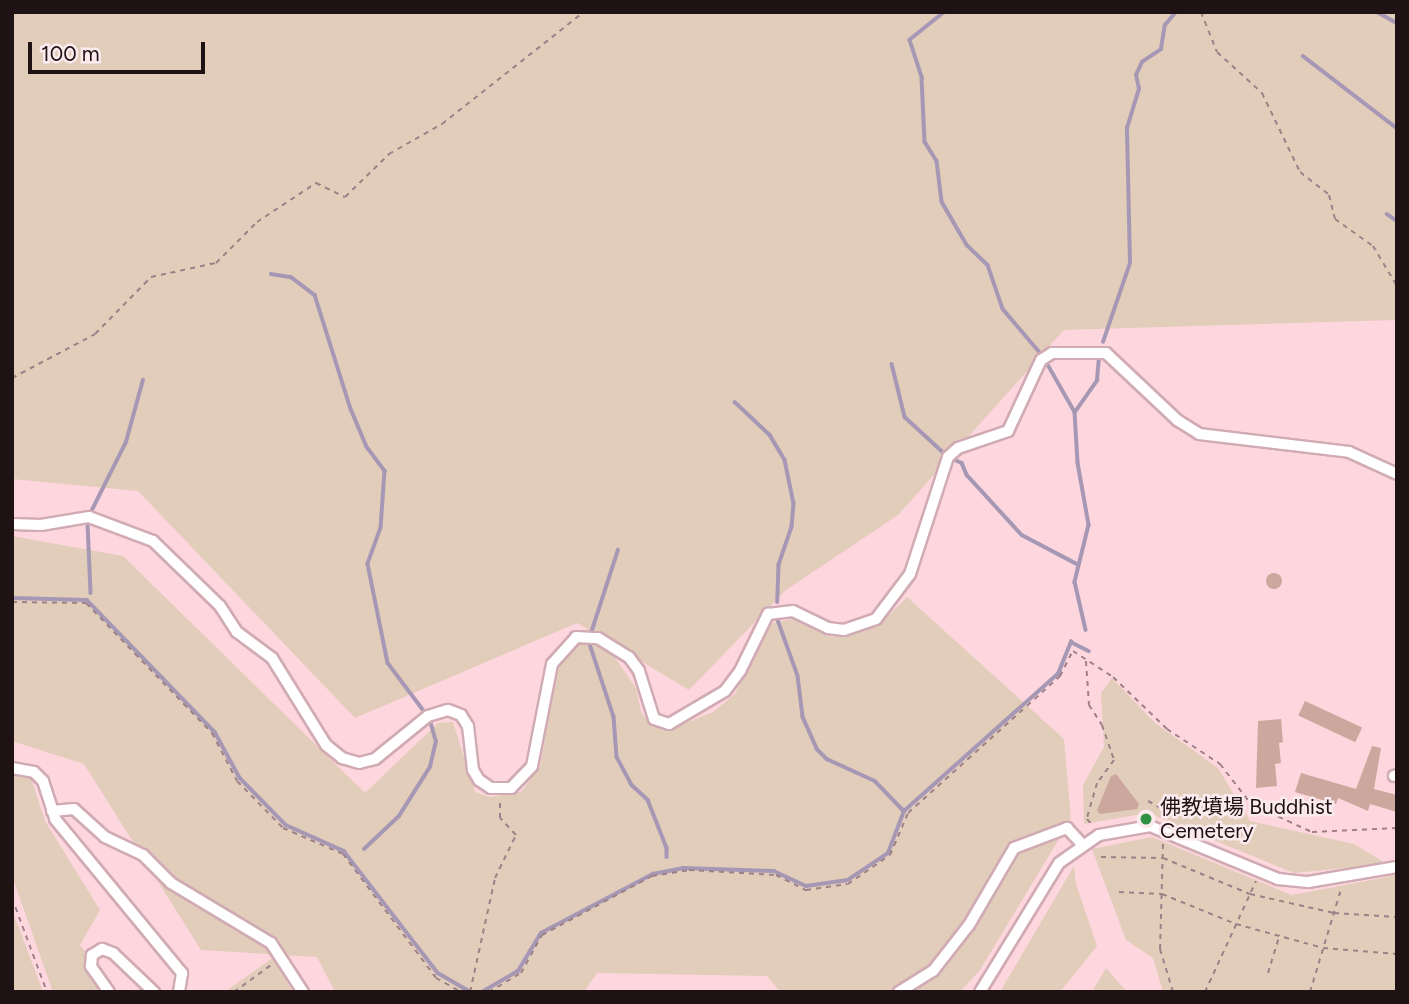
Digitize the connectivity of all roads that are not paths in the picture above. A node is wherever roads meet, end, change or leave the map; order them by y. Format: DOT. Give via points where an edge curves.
graph roads {
  1 [pos="1397,474"];
  2 [pos="12,524"];
  3 [pos="12,768"];
  4 [pos="52,811"];
  5 [pos="1082,844"];
  6 [pos="1397,867"];
  7 [pos="109,992"];
  8 [pos="154,992"];
  9 [pos="179,992"];
  10 [pos="303,992"];
  11 [pos="899,992"];
  12 [pos="980,992"];
  1 -- 2 [label="street" via="1349,452 1199,434 1177,420 1108,355 1096,350 1052,353 1041,360 1010,428 996,439 958,449 948,457 910,574 876,619 844,630 828,628 793,611 768,614 740,671 724,691 669,724 654,719 639,671 629,657 598,638 576,637 552,664 532,766 511,788 479,780 473,770 465,719 448,710 424,718 375,760 354,762 336,755 272,658 237,632 220,606 147,537 89,517 41,525"];
  3 -- 4 [label="street" via="34,772 43,781"];
  4 -- 9 [label="street" via="181,973"];
  4 -- 10 [label="street" via="75,809 105,836 144,855 171,883 271,943"];
  5 -- 6 [label="street" via="1099,835 1150,826 1278,879 1308,882"];
  5 -- 11 [label="street" via="1067,828 1014,848 969,925 933,971"];
  5 -- 12 [label="street" via="1053,872"];
  7 -- 8 [label="street" via="91,966 92,955 102,949 113,953"];
}
